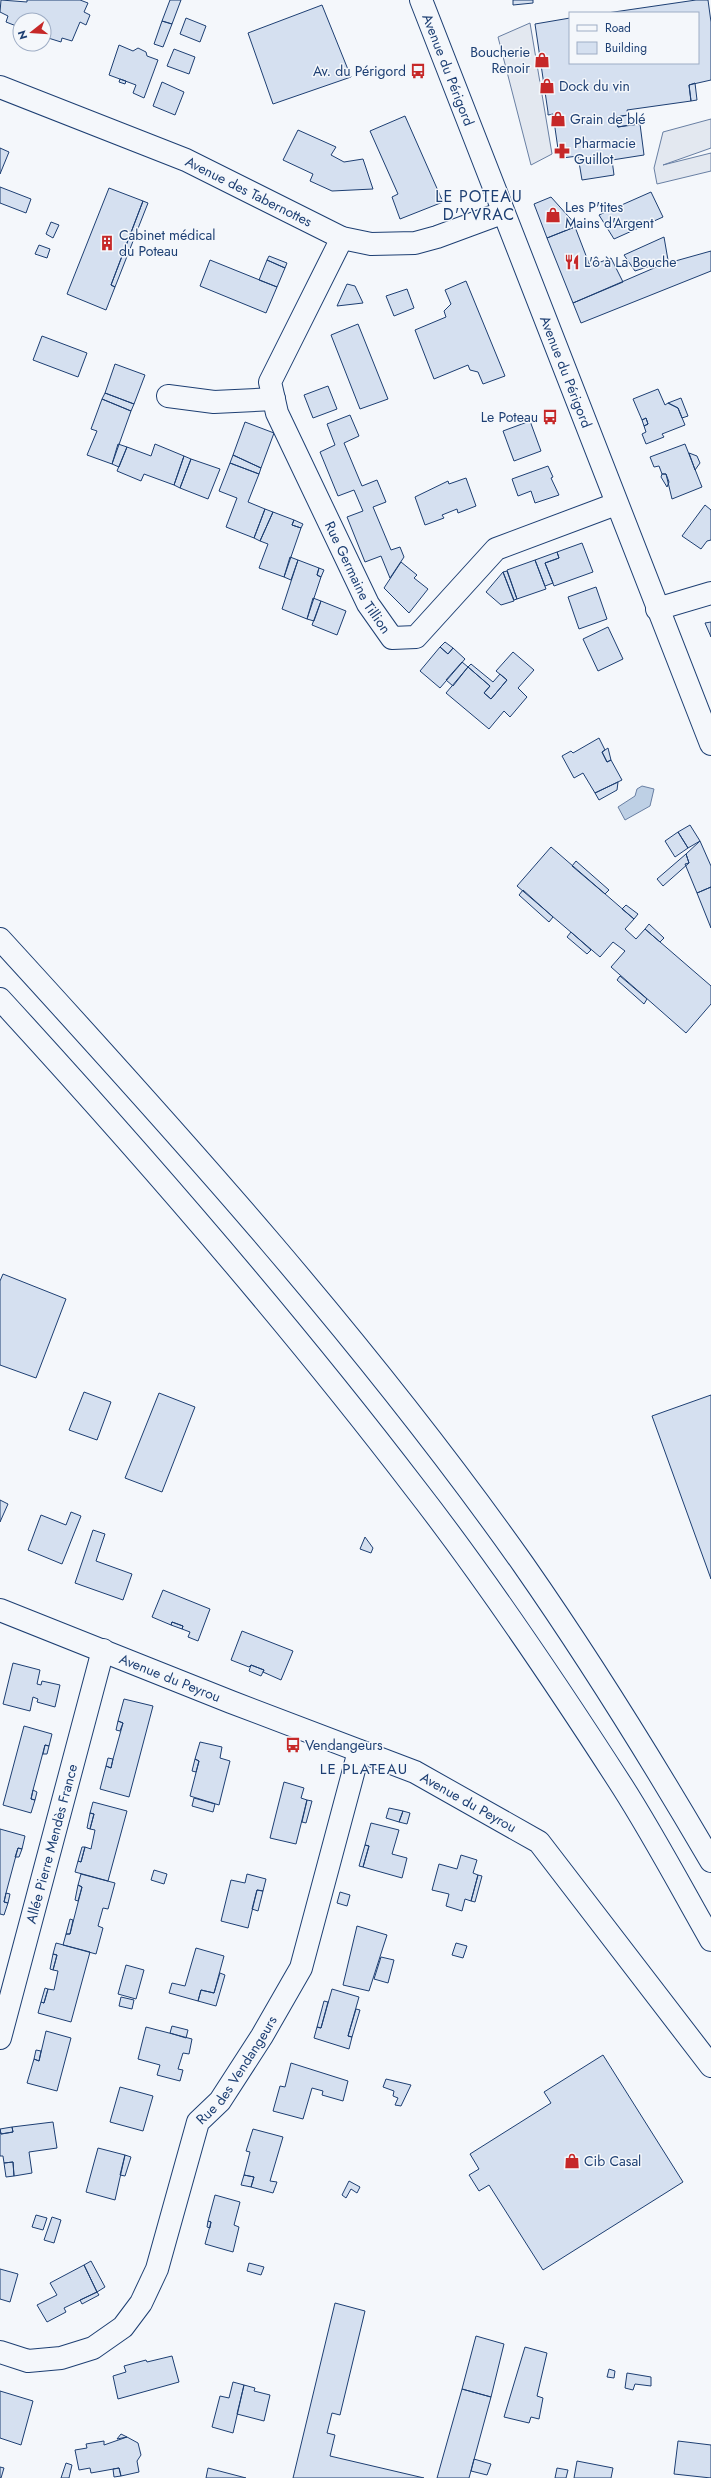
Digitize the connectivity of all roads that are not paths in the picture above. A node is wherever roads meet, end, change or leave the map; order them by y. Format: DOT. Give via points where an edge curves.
graph roads {
  1 [pos="421,0"];
  2 [pos="0,87"];
  3 [pos="502,213"];
  4 [pos="342,238"];
  5 [pos="168,396"];
  6 [pos="274,399"];
  7 [pos="616,504"];
  8 [pos="711,593"];
  9 [pos="657,609"];
  10 [pos="711,744"];
  11 [pos="0,939"];
  12 [pos="0,999"];
  13 [pos="0,1610"];
  14 [pos="103,1650"];
  15 [pos="359,1751"];
  16 [pos="711,1861"];
  17 [pos="711,1940"];
  18 [pos="0,2038"];
  19 [pos="711,2066"];
  20 [pos="0,2352"];
  1 -- 3 [label="main road, Avenue du Périgord"];
  2 -- 4 [label="main road, Avenue des Tabernottes" via="186,160"];
  3 -- 4 [label="main road, Avenue des Tabernottes" via="415,243 371,244"];
  3 -- 7 [label="main road, Avenue du Périgord"];
  4 -- 6 [label="main road, Rue Germaine Tillion" via="270,382"];
  5 -- 6 [label="main road" via="214,402"];
  6 -- 7 [label="main road, Rue Germaine Tillion" via="277,413 368,604 392,638 416,637 496,549"];
  7 -- 9 [label="main road, Avenue du Périgord"];
  8 -- 9 [label="main road"];
  9 -- 10 [label="main road, Avenue du Périgord"];
  11 -- 16 [label="main road" via="166,1122 276,1249 449,1465 522,1564 608,1691 659,1771"];
  12 -- 17 [label="main road" via="151,1166 273,1308 417,1490 496,1598 623,1788"];
  13 -- 14 [label="main road, Avenue du Peyrou"];
  14 -- 15 [label="main road, Avenue du Peyrou"];
  14 -- 18 [label="main road, Allée Pierre Mendès France"];
  15 -- 19 [label="main road, Avenue du Peyrou" via="415,1772 539,1842"];
  15 -- 20 [label="main road, Rue des Vendangeurs" via="301,1968 262,2036 220,2101 198,2122 157,2269 141,2303 122,2327 93,2348 61,2358 28,2361"];
}
